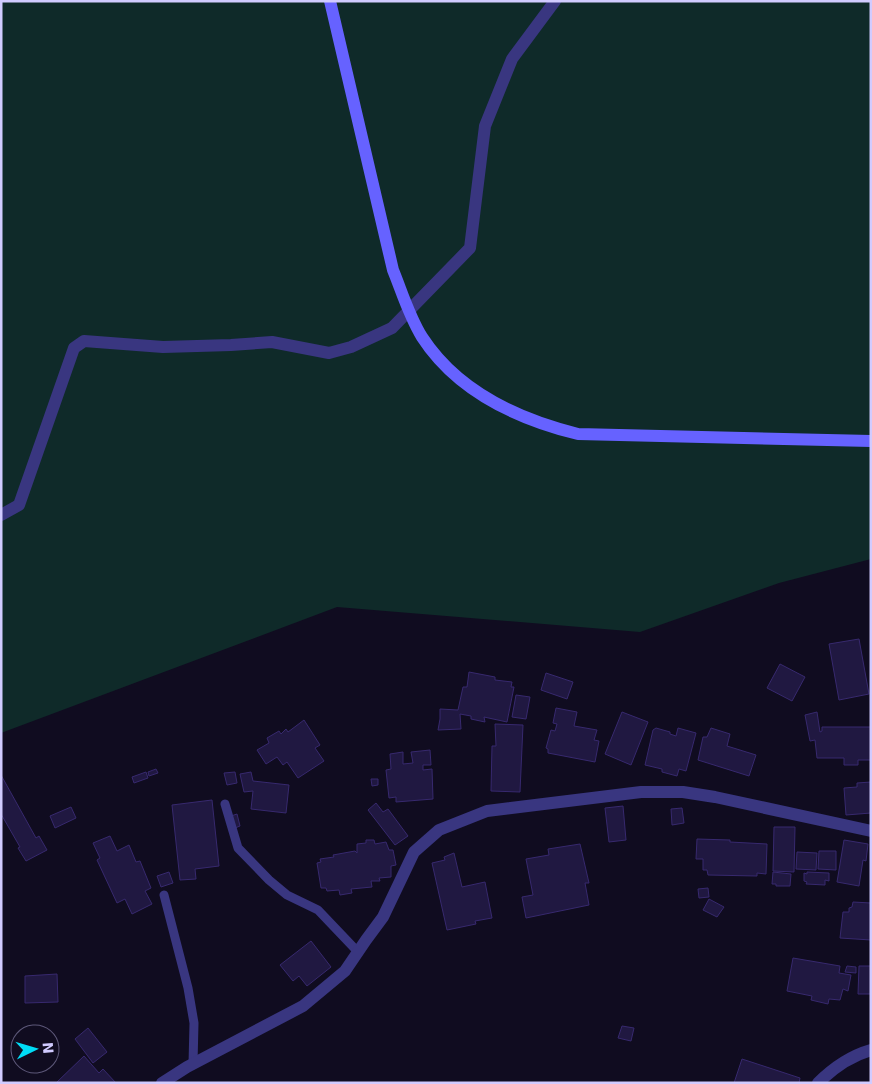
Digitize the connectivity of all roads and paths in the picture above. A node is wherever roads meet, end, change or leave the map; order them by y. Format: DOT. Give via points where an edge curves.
graph roads {
  1 [pos="330,1"];
  2 [pos="555,1"];
  3 [pos="409,311"];
  4 [pos="871,441"];
  5 [pos="1,515"];
  6 [pos="225,804"];
  7 [pos="871,831"];
  8 [pos="164,896"];
  9 [pos="358,952"];
  10 [pos="871,1050"];
  11 [pos="193,1064"];
  12 [pos="162,1083"];
  13 [pos="818,1083"];
  1 -- 3 [label="street" via="394,270"];
  2 -- 3 [label="street" via="512,59 485,126 470,248"];
  3 -- 4 [label="street" via="422,337 455,376 503,408 546,426 578,434"];
  3 -- 5 [label="street" via="392,328 351,347 328,353 272,342 163,347 84,341 74,348 19,505"];
  6 -- 9 [label="lane" via="238,848 287,895 318,910"];
  7 -- 9 [label="street" via="683,792 641,792 488,811 439,830 414,852 383,917"];
  8 -- 11 [label="lane" via="188,988 194,1023"];
  9 -- 11 [label="street" via="345,971 303,1006"];
  10 -- 13 [label="street" via="857,1054 831,1070"];
  11 -- 12 [label="street"];
}
